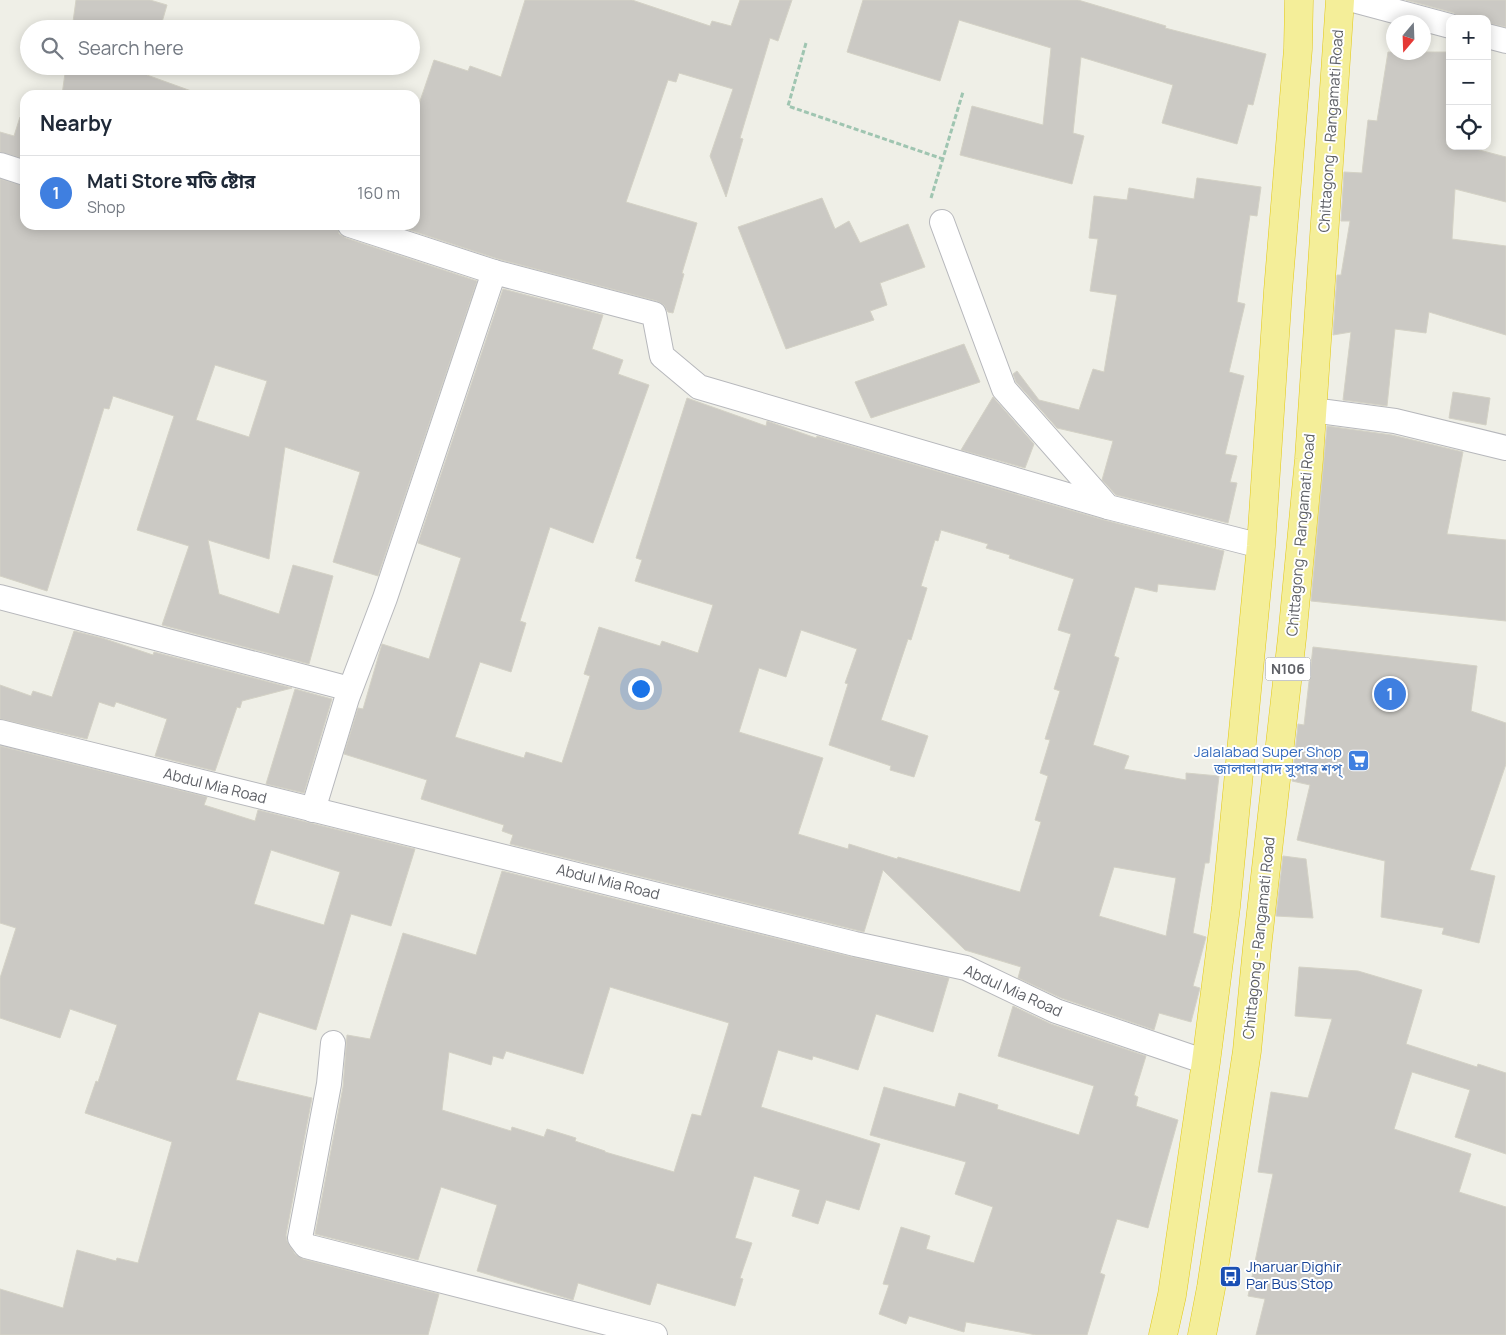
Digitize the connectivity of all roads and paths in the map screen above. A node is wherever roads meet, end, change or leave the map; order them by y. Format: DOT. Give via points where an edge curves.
graph roads {
  1 [pos="1299,0"];
  2 [pos="1340,0"];
  3 [pos="1353,0"];
  4 [pos="1446,25"];
  5 [pos="1491,37"];
  6 [pos="1506,41"];
  7 [pos="806,43"];
  8 [pos="964,92"];
  9 [pos="944,159"];
  10 [pos="0,165"];
  11 [pos="20,171"];
  12 [pos="942,222"];
  13 [pos="365,230"];
  14 [pos="494,272"];
  15 [pos="1312,410"];
  16 [pos="1506,448"];
  17 [pos="1108,507"];
  18 [pos="1261,546"];
  19 [pos="0,597"];
  20 [pos="350,688"];
  21 [pos="0,732"];
  22 [pos="313,810"];
  23 [pos="333,1043"];
  24 [pos="1206,1062"];
  25 [pos="654,1335"];
  26 [pos="1163,1335"];
  27 [pos="1202,1335"];
  1 -- 18 [label="highway, N106"];
  2 -- 15 [label="highway, Chittagong - Rangamati Road / N106"];
  3 -- 4 [label="street"];
  5 -- 6 [label="street"];
  7 -- 9 [label="path" via="788,106"];
  8 -- 9 [label="path"];
  9 -- 12 [label="path" via="928,209"];
  10 -- 11 [label="street"];
  12 -- 17 [label="street" via="1004,389"];
  13 -- 14 [label="street"];
  14 -- 17 [label="street" via="654,314 662,356 699,387"];
  14 -- 20 [label="street" via="385,598"];
  15 -- 16 [label="street" via="1395,421"];
  15 -- 27 [label="highway, Chittagong - Rangamati Road / N106" via="1292,638 1247,1051"];
  17 -- 18 [label="street"];
  18 -- 24 [label="highway, N106" via="1226,907"];
  19 -- 20 [label="street"];
  20 -- 22 [label="street"];
  21 -- 22 [label="street, Abdul Mia Road"];
  22 -- 24 [label="street, Abdul Mia Road" via="855,944 966,968 1056,1011"];
  23 -- 25 [label="street" via="329,1084 300,1238 306,1246"];
  24 -- 26 [label="highway, N106" via="1172,1295"];
}
